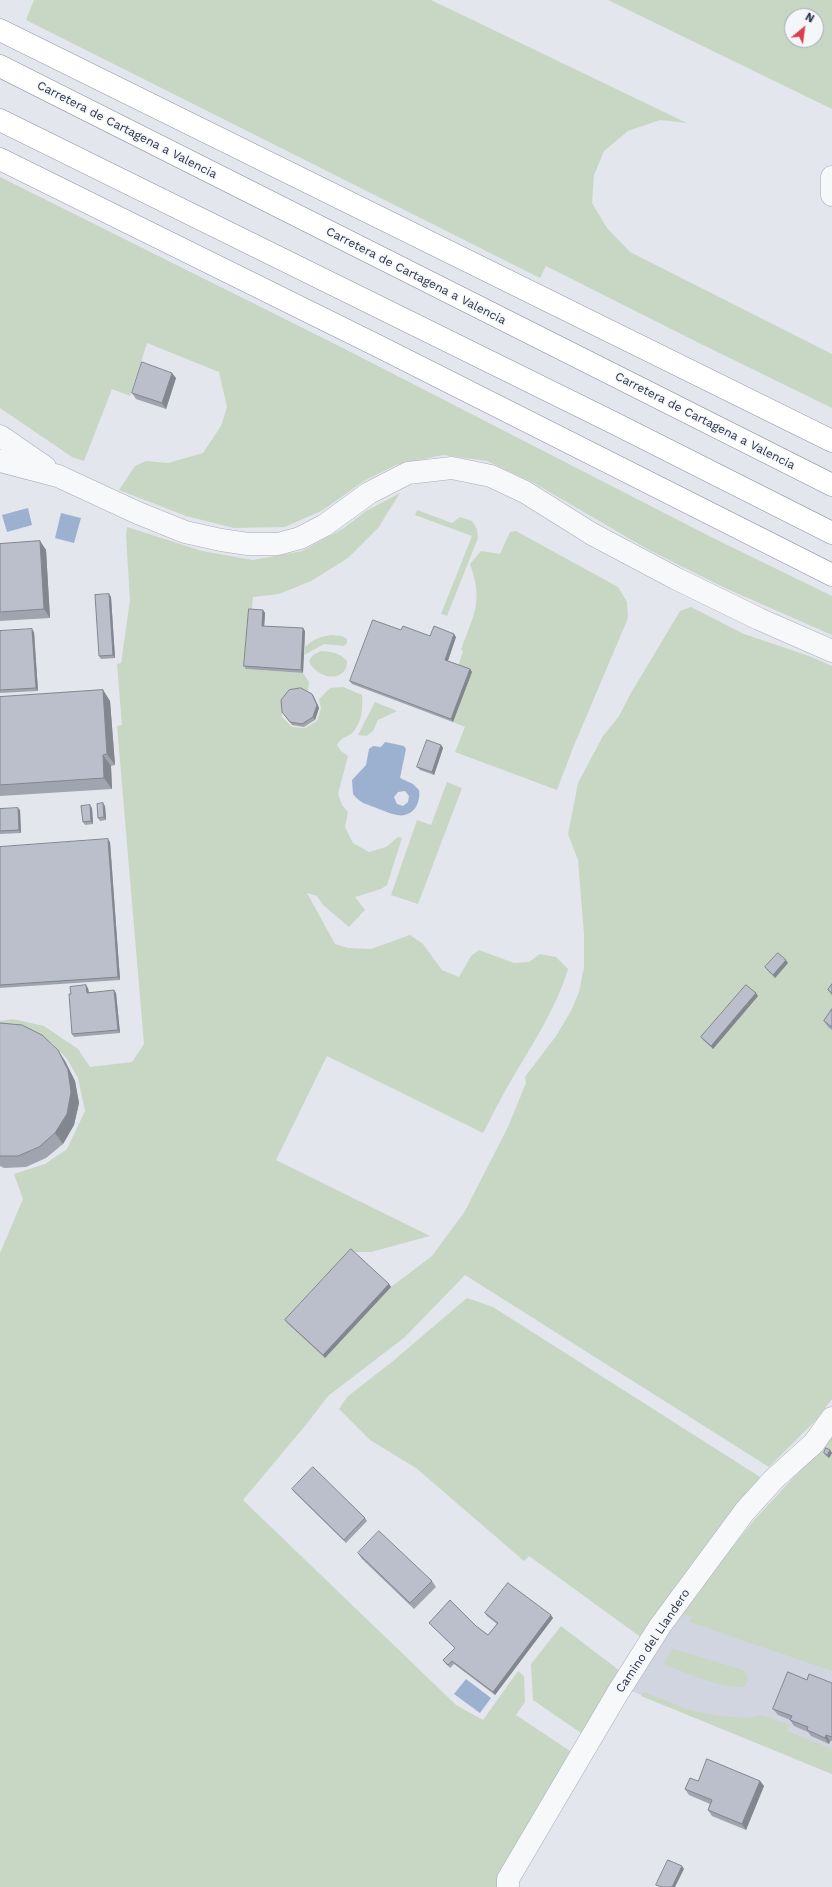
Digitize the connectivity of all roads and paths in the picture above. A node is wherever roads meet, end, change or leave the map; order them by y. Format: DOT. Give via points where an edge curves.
graph roads {
  1 [pos="0,30"];
  2 [pos="0,66"];
  3 [pos="1,121"];
  4 [pos="0,159"];
  5 [pos="832,177"];
  6 [pos="832,195"];
  7 [pos="0,436"];
  8 [pos="832,441"];
  9 [pos="0,460"];
  10 [pos="58,476"];
  11 [pos="832,485"];
  12 [pos="832,533"];
  13 [pos="832,575"];
  14 [pos="832,651"];
  15 [pos="832,1418"];
  16 [pos="508,1887"];
  1 -- 8 [label="highway"];
  2 -- 11 [label="highway, Carretera de Cartagena a Valencia"];
  3 -- 12 [label="highway"];
  4 -- 13 [label="highway"];
  5 -- 6 [label="street"];
  7 -- 10 [label="street"];
  9 -- 10 [label="street"];
  10 -- 14 [label="street" via="185,532 248,544 278,544 300,538 325,525 369,494 408,473 452,468 491,476 525,492 592,534 675,578"];
  15 -- 16 [label="street, Camino del Llandero" via="814,1443 774,1479 745,1511 660,1626 508,1879"];
}
